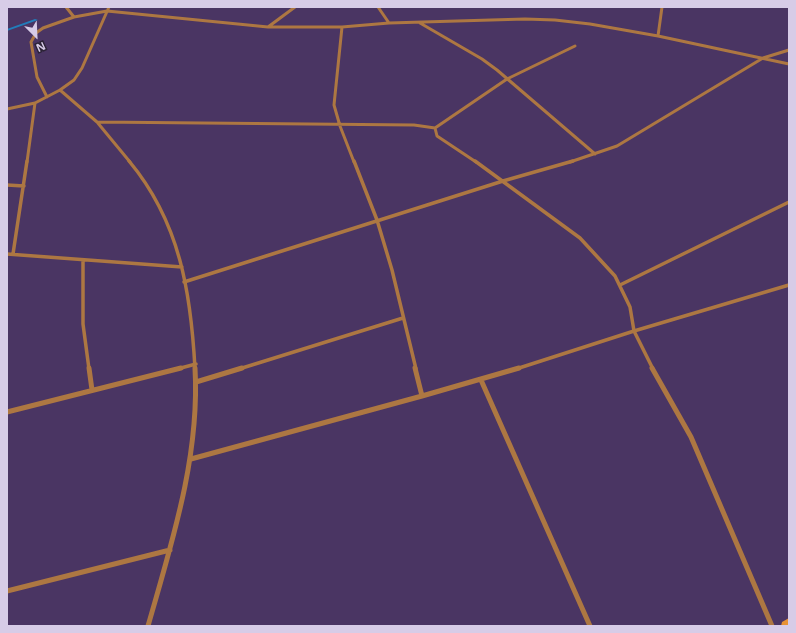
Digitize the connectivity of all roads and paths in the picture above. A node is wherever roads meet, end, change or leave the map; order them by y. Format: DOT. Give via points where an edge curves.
graph roads {
  1 [pos="66,7"];
  2 [pos="295,7"];
  3 [pos="378,7"];
  4 [pos="662,7"];
  5 [pos="108,9"];
  6 [pos="74,17"];
  7 [pos="389,23"];
  8 [pos="420,23"];
  9 [pos="268,27"];
  10 [pos="342,27"];
  11 [pos="658,36"];
  12 [pos="575,46"];
  13 [pos="789,50"];
  14 [pos="763,58"];
  15 [pos="789,64"];
  16 [pos="507,79"];
  17 [pos="60,90"];
  18 [pos="48,97"];
  19 [pos="35,103"];
  20 [pos="7,110"];
  21 [pos="97,122"];
  22 [pos="340,126"];
  23 [pos="435,128"];
  24 [pos="595,154"];
  25 [pos="503,181"];
  26 [pos="7,185"];
  27 [pos="24,186"];
  28 [pos="789,202"];
  29 [pos="377,220"];
  30 [pos="7,254"];
  31 [pos="13,254"];
  32 [pos="82,260"];
  33 [pos="182,267"];
  34 [pos="184,282"];
  35 [pos="620,285"];
  36 [pos="789,285"];
  37 [pos="403,318"];
  38 [pos="634,331"];
  39 [pos="196,364"];
  40 [pos="481,380"];
  41 [pos="196,382"];
  42 [pos="92,390"];
  43 [pos="422,396"];
  44 [pos="7,412"];
  45 [pos="191,460"];
  46 [pos="170,550"];
  47 [pos="7,590"];
  48 [pos="789,624"];
  49 [pos="148,626"];
  50 [pos="590,626"];
  51 [pos="772,626"];
  52 [pos="786,626"];
  1 -- 6 [label="street"];
  2 -- 9 [label="street"];
  3 -- 7 [label="street"];
  4 -- 11 [label="street"];
  5 -- 6 [label="street"];
  5 -- 9 [label="street"];
  5 -- 17 [label="street" via="82,68 74,80"];
  6 -- 18 [label="street" via="44,28 36,33 31,42 38,77"];
  7 -- 8 [label="street"];
  7 -- 10 [label="street"];
  8 -- 11 [label="street" via="555,20"];
  8 -- 16 [label="street" via="482,59"];
  9 -- 10 [label="street"];
  10 -- 22 [label="street" via="334,94 334,105"];
  11 -- 14 [label="street"];
  12 -- 16 [label="street"];
  13 -- 14 [label="street"];
  14 -- 15 [label="street"];
  14 -- 24 [label="street" via="629,140"];
  16 -- 23 [label="street"];
  16 -- 24 [label="street"];
  17 -- 18 [label="street"];
  17 -- 21 [label="street"];
  18 -- 19 [label="street"];
  19 -- 20 [label="street"];
  19 -- 27 [label="street"];
  21 -- 22 [label="street"];
  21 -- 33 [label="street" via="141,175 156,200 172,232"];
  22 -- 23 [label="street" via="414,125"];
  22 -- 29 [label="street"];
  23 -- 25 [label="street" via="437,136"];
  24 -- 25 [label="street"];
  25 -- 29 [label="street"];
  25 -- 35 [label="street" via="580,238 607,266"];
  26 -- 27 [label="street"];
  27 -- 31 [label="street"];
  28 -- 35 [label="street"];
  29 -- 34 [label="street"];
  29 -- 37 [label="street"];
  30 -- 31 [label="street"];
  31 -- 32 [label="street"];
  32 -- 33 [label="street"];
  32 -- 42 [label="street" via="83,324"];
  33 -- 34 [label="street"];
  34 -- 39 [label="street" via="193,328"];
  35 -- 38 [label="street" via="630,307"];
  36 -- 38 [label="street"];
  37 -- 41 [label="street"];
  37 -- 43 [label="street"];
  38 -- 40 [label="street"];
  38 -- 51 [label="street" via="691,437"];
  39 -- 41 [label="street"];
  39 -- 42 [label="street"];
  40 -- 43 [label="street"];
  40 -- 50 [label="street"];
  41 -- 45 [label="street"];
  42 -- 44 [label="street"];
  43 -- 45 [label="street"];
  45 -- 46 [label="street"];
  46 -- 47 [label="street"];
  46 -- 49 [label="street"];
  48 -- 52 [label="street"];
}
